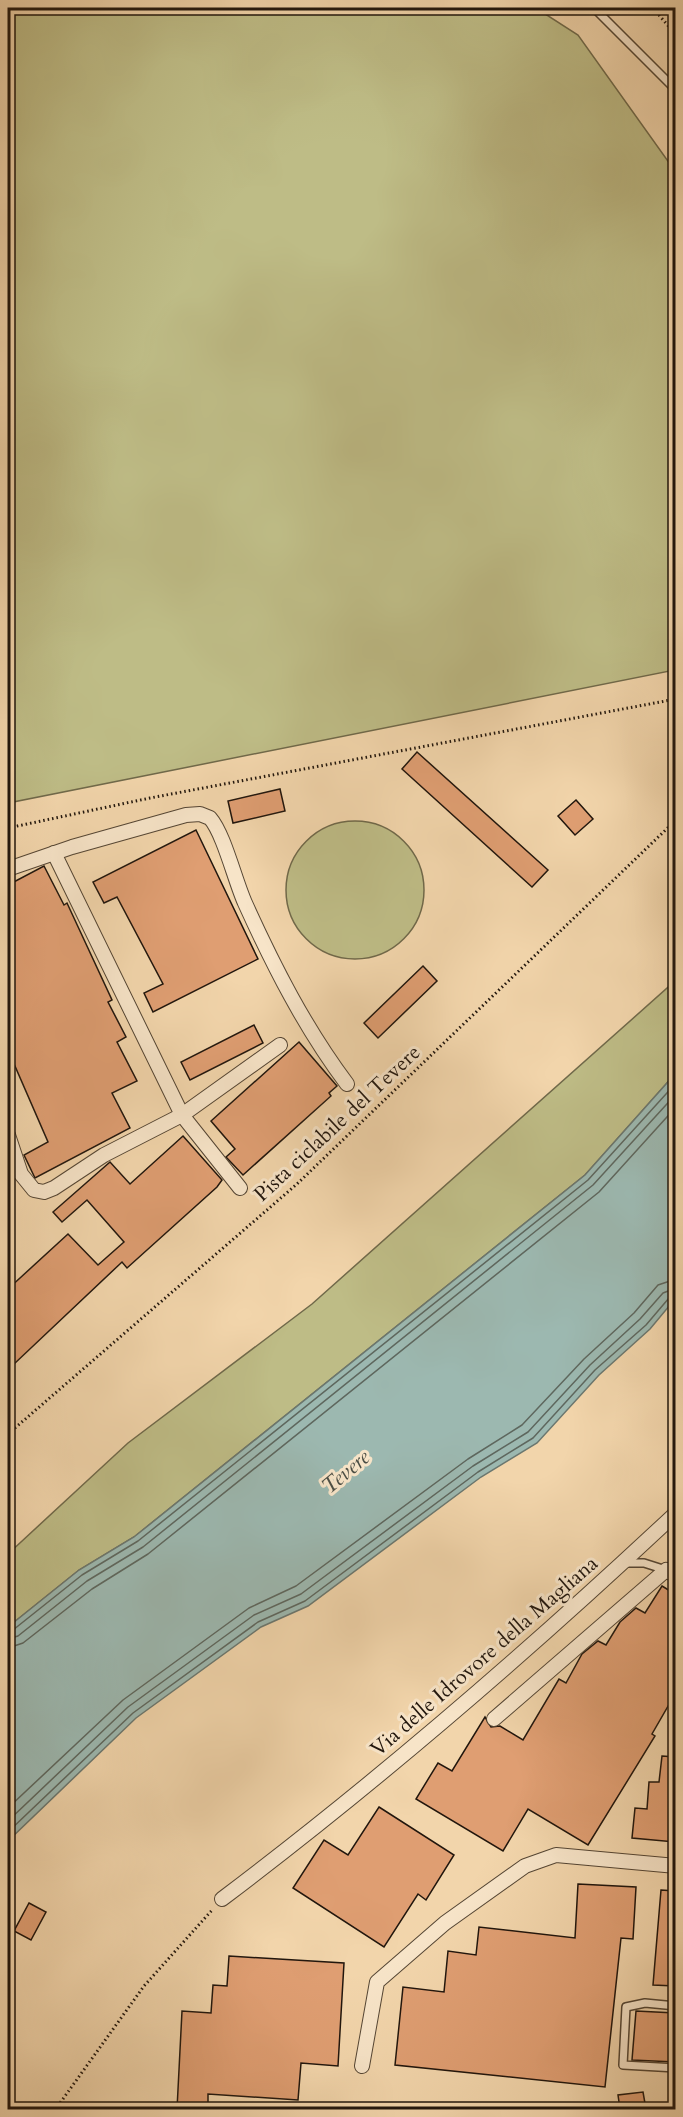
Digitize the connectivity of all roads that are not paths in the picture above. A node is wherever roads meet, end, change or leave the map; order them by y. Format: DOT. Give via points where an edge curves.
graph roads {
  1 [pos="594,8"];
  2 [pos="675,90"];
  3 [pos="54,853"];
  4 [pos="8,869"];
  5 [pos="280,1045"];
  6 [pos="347,1084"];
  7 [pos="182,1115"];
  8 [pos="8,1135"];
  9 [pos="240,1188"];
  10 [pos="675,1513"];
  11 [pos="621,1564"];
  12 [pos="671,1573"];
  13 [pos="494,1719"];
  14 [pos="675,1866"];
  15 [pos="222,1899"];
  16 [pos="675,2006"];
  17 [pos="362,2066"];
  18 [pos="675,2068"];
  1 -- 2 [label="lane"];
  3 -- 4 [label="street"];
  3 -- 6 [label="street" via="186,815 210,818 245,903 294,1003 319,1047"];
  3 -- 7 [label="street"];
  5 -- 7 [label="street"];
  7 -- 8 [label="street" via="113,1150 44,1192 34,1190 24,1180"];
  7 -- 9 [label="street"];
  10 -- 11 [label="street, Via delle Idrovore della Magliana"];
  11 -- 12 [label="lane" via="645,1563"];
  11 -- 15 [label="street, Via delle Idrovore della Magliana" via="559,1622 318,1827"];
  12 -- 13 [label="street"];
  14 -- 17 [label="street" via="556,1855 525,1866 445,1923 377,1982"];
  16 -- 18 [label="lane" via="645,2003 626,2007 623,2065"];
}
